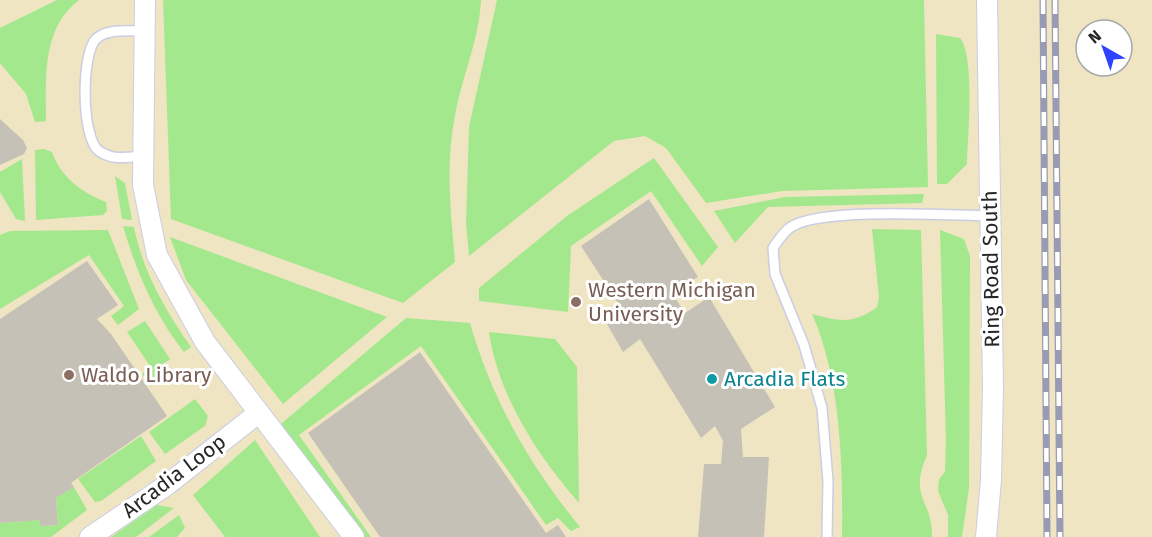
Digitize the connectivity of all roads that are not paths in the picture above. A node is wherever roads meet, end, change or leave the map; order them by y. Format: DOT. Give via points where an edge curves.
graph roads {
  1 [pos="146,0"];
  2 [pos="987,0"];
  3 [pos="146,31"];
  4 [pos="144,156"];
  5 [pos="989,216"];
  6 [pos="257,414"];
  7 [pos="90,537"];
  8 [pos="354,537"];
  9 [pos="827,537"];
  10 [pos="986,537"];
  1 -- 3 [label="street"];
  2 -- 5 [label="street, Ring Road South"];
  3 -- 4 [label="street"];
  3 -- 4 [label="lane" via="107,32 95,40 88,56 85,95 88,132 97,150 114,159"];
  4 -- 6 [label="street" via="143,185 157,255 205,342"];
  5 -- 9 [label="lane" via="826,216 791,226 773,248 775,274 804,345 822,408 828,481"];
  5 -- 10 [label="street, Ring Road South" via="993,387"];
  6 -- 7 [label="street, Arcadia Loop" via="167,485"];
  6 -- 8 [label="street"];
}
